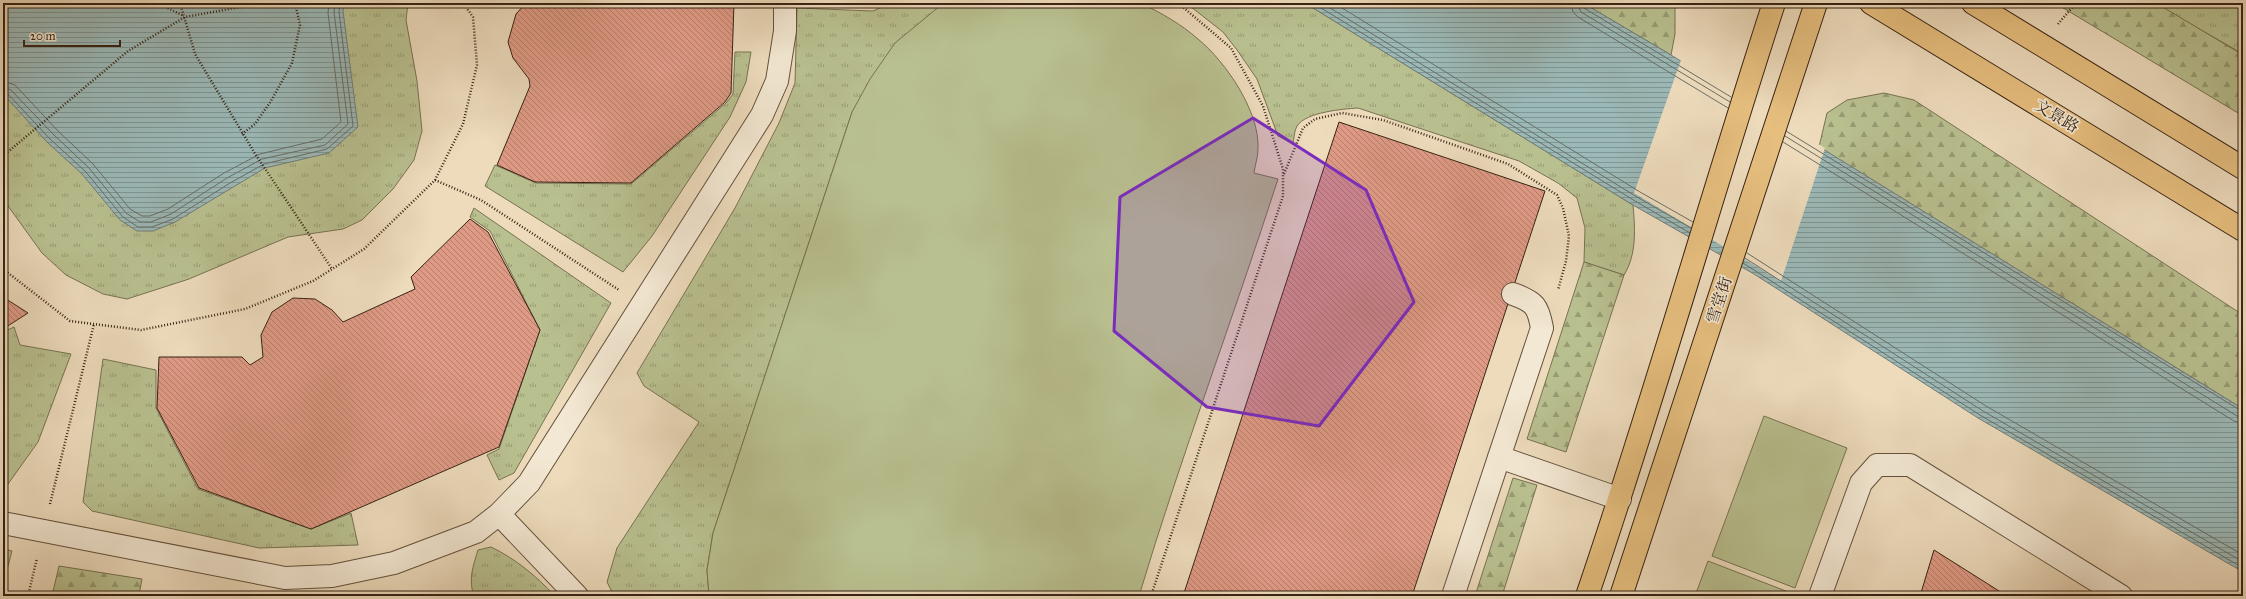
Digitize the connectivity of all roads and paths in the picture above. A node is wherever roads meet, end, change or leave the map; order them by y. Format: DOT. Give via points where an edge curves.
graph roads {
  1 [pos="157,3"];
  2 [pos="180,3"];
  3 [pos="263,3"];
  4 [pos="295,3"];
  5 [pos="463,3"];
  6 [pos="785,3"];
  7 [pos="1176,3"];
  8 [pos="1774,3"];
  9 [pos="1816,3"];
  10 [pos="1871,3"];
  11 [pos="1973,3"];
  12 [pos="185,16"];
  13 [pos="242,134"];
  14 [pos="3,156"];
  15 [pos="2243,168"];
  16 [pos="1283,177"];
  17 [pos="435,180"];
  18 [pos="2243,230"];
  19 [pos="3,269"];
  20 [pos="332,269"];
  21 [pos="1513,294"];
  22 [pos="642,305"];
  23 [pos="94,324"];
  24 [pos="1542,328"];
  25 [pos="1499,457"];
  26 [pos="1620,500"];
  27 [pos="499,514"];
  28 [pos="3,523"];
  29 [pos="44,531"];
  30 [pos="28,596"];
  31 [pos="577,596"];
  32 [pos="1151,596"];
  33 [pos="1453,596"];
  34 [pos="1587,596"];
  35 [pos="1621,596"];
  36 [pos="1820,596"];
  37 [pos="2121,596"];
  1 -- 12 [label="path"];
  2 -- 12 [label="path"];
  3 -- 12 [label="path"];
  4 -- 13 [label="path" via="300,25 292,63 255,124"];
  5 -- 17 [label="path" via="473,17 477,65 463,124"];
  6 -- 22 [label="lane" via="785,31 777,81 762,116"];
  7 -- 16 [label="path" via="1231,48 1263,106 1283,169"];
  8 -- 26 [label="main road"];
  9 -- 35 [label="main road, 雪堂街"];
  10 -- 18 [label="main road, 文景路"];
  11 -- 15 [label="main road"];
  12 -- 13 [label="path" via="195,54"];
  12 -- 14 [label="path" via="128,51"];
  13 -- 20 [label="path"];
  16 -- 24 [label="path" via="1303,128 1315,119 1342,113 1383,120 1508,164 1531,177 1557,195 1563,208 1569,236 1566,261 1557,293"];
  16 -- 32 [label="path" via="1283,196"];
  17 -- 20 [label="path" via="364,249"];
  17 -- 22 [label="path" via="481,200"];
  19 -- 23 [label="path" via="70,321"];
  20 -- 23 [label="path" via="313,281 245,309 141,330"];
  21 -- 24 [label="lane" via="1529,300 1539,310"];
  22 -- 27 [label="lane" via="529,483"];
  23 -- 29 [label="path"];
  24 -- 25 [label="lane"];
  25 -- 26 [label="lane"];
  25 -- 33 [label="lane"];
  26 -- 34 [label="main road"];
  27 -- 29 [label="lane" via="476,532 394,563 332,576 285,578"];
  27 -- 31 [label="lane"];
  28 -- 29 [label="lane"];
  29 -- 30 [label="path"];
  36 -- 37 [label="lane" via="1861,483 1877,465 1910,465"];
}
